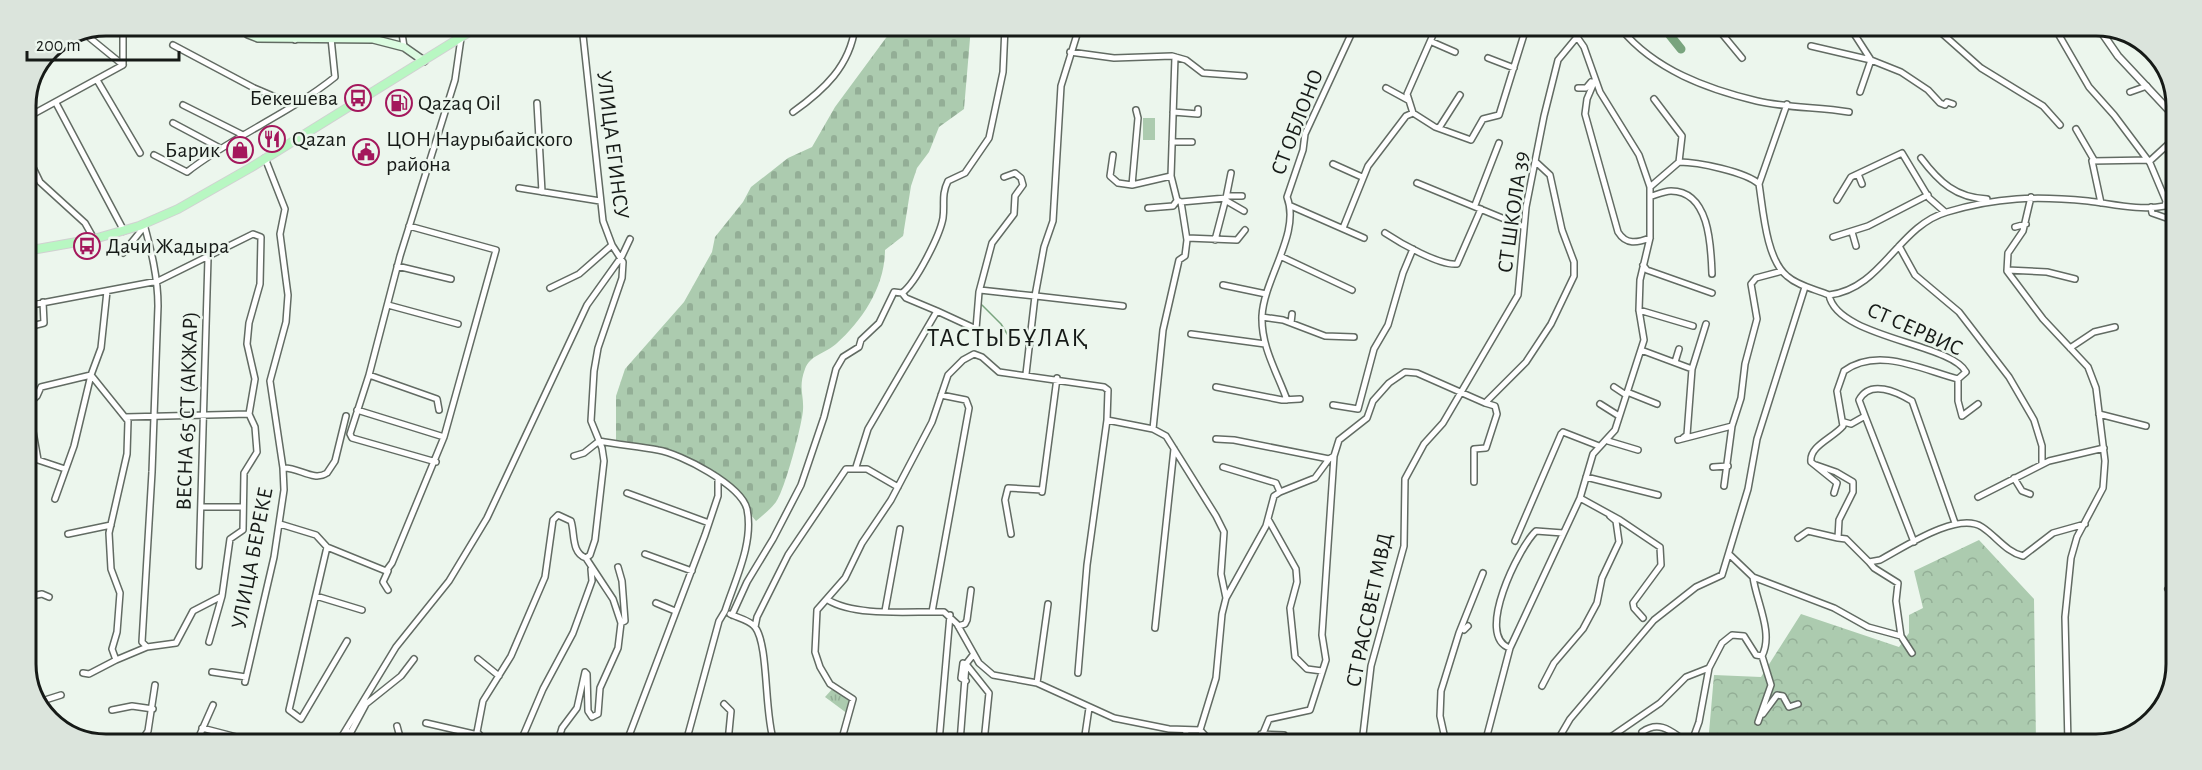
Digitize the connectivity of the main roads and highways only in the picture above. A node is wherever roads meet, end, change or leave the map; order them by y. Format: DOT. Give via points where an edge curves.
graph roads {
  1 [pos="253,36"];
  2 [pos="464,36"];
  3 [pos="424,61"];
  4 [pos="36,249"];
  1 -- 3 [label="main road" via="373,39 404,48"];
  2 -- 3 [label="main road"];
  3 -- 4 [label="main road" via="178,209 124,231"];
}
